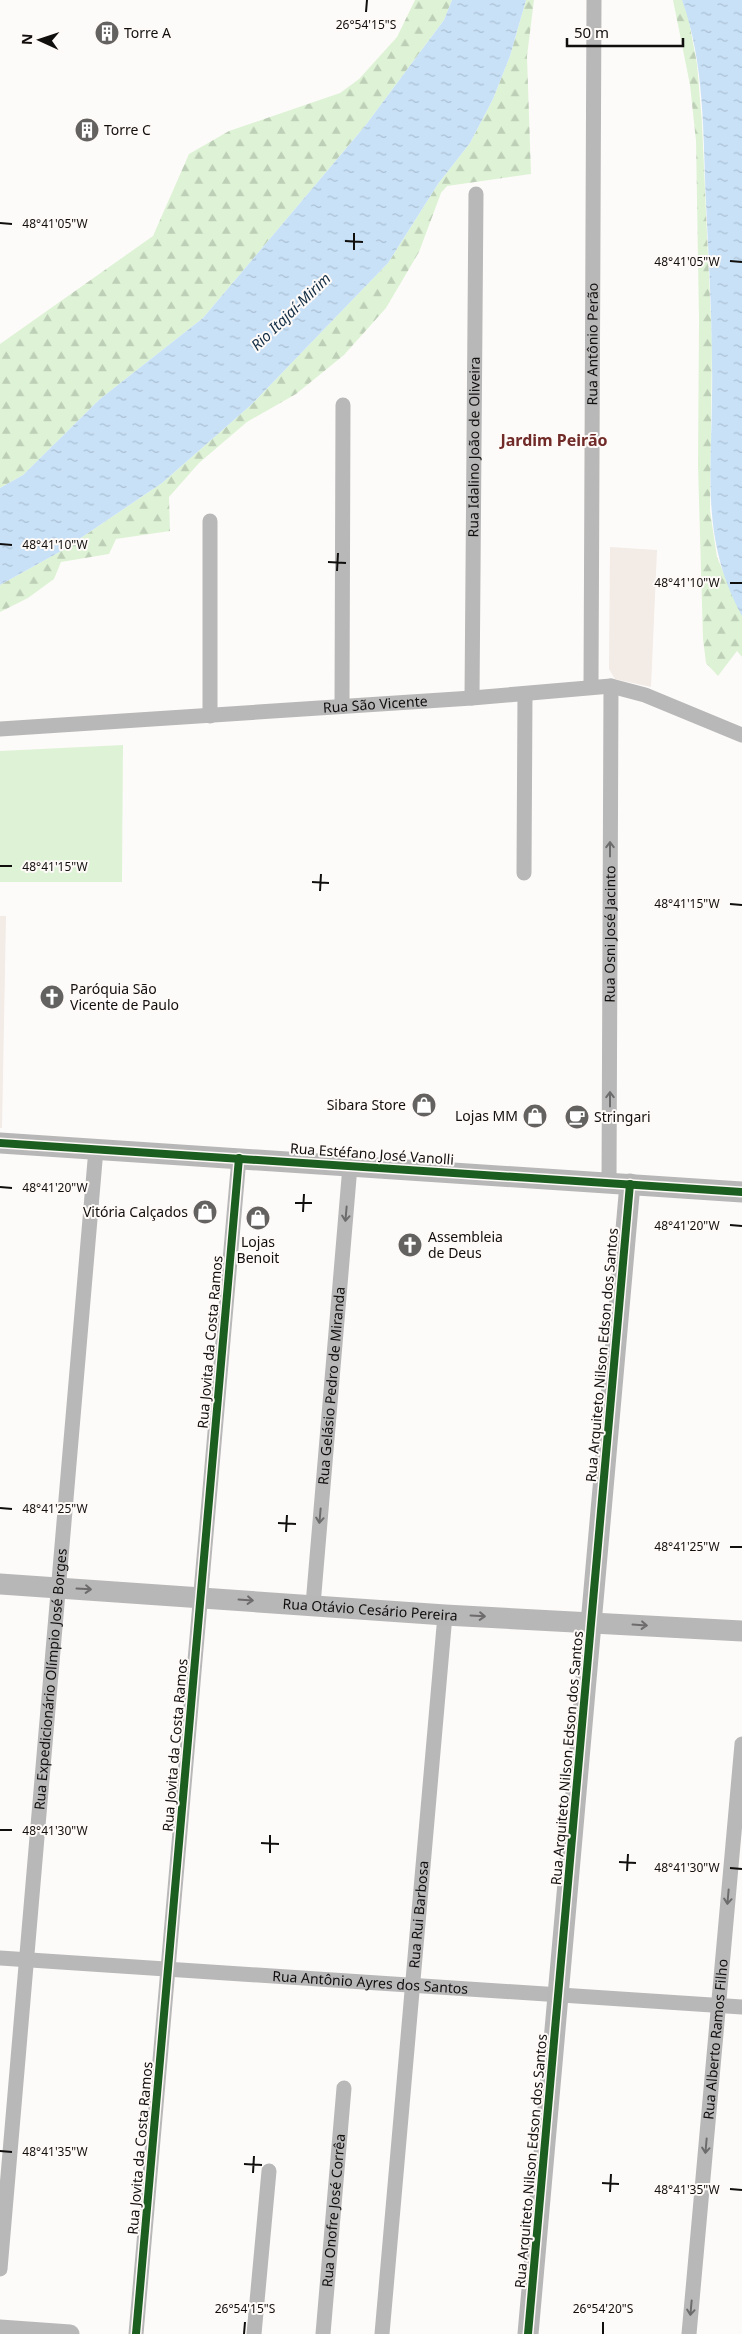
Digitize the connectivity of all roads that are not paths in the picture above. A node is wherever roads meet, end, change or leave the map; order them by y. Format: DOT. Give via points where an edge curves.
graph roads {
  1 [pos="594,0"];
  2 [pos="476,194"];
  3 [pos="343,405"];
  4 [pos="210,521"];
  5 [pos="591,686"];
  6 [pos="611,686"];
  7 [pos="526,694"];
  8 [pos="472,698"];
  9 [pos="342,706"];
  10 [pos="210,716"];
  11 [pos="0,729"];
  12 [pos="742,735"];
  13 [pos="524,873"];
  14 [pos="0,1142"];
  15 [pos="96,1149"];
  16 [pos="239,1158"];
  17 [pos="350,1166"];
  18 [pos="609,1183"];
  19 [pos="630,1184"];
  20 [pos="742,1192"];
  21 [pos="0,1584"];
  22 [pos="58,1588"];
  23 [pos="200,1596"];
  24 [pos="313,1605"];
  25 [pos="445,1615"];
  26 [pos="591,1621"];
  27 [pos="742,1631"];
  28 [pos="742,1744"];
  29 [pos="0,1958"];
  30 [pos="27,1960"];
  31 [pos="168,1969"];
  32 [pos="412,1985"];
  33 [pos="558,1995"];
  34 [pos="718,2006"];
  35 [pos="742,2007"];
  36 [pos="344,2088"];
  37 [pos="269,2171"];
  38 [pos="0,2269"];
  39 [pos="0,2329"];
  40 [pos="70,2334"];
  41 [pos="136,2334"];
  42 [pos="254,2334"];
  43 [pos="323,2334"];
  44 [pos="382,2334"];
  45 [pos="528,2334"];
  46 [pos="689,2334"];
  1 -- 5 [label="street, Rua Antônio Perão"];
  2 -- 8 [label="street, Rua Idalino João de Oliveira"];
  3 -- 9 [label="street"];
  4 -- 10 [label="street"];
  5 -- 6 [label="street, Rua São Vicente"];
  5 -- 7 [label="street, Rua São Vicente"];
  6 -- 12 [label="street, Rua São Vicente" via="645,694"];
  18 -- 6 [label="street, Rua Osni José Jacinto, one-way"];
  7 -- 8 [label="street, Rua São Vicente"];
  7 -- 13 [label="street"];
  8 -- 9 [label="street, Rua São Vicente"];
  9 -- 10 [label="street, Rua São Vicente"];
  10 -- 11 [label="street, Rua São Vicente"];
  14 -- 15 [label="main road, Rua Estéfano José Vanolli"];
  15 -- 16 [label="main road, Rua Estéfano José Vanolli"];
  15 -- 22 [label="street, Rua Expedicionário Olímpio José Borges"];
  16 -- 17 [label="main road, Rua Estéfano José Vanolli"];
  16 -- 23 [label="street, Rua Jovita da Costa Ramos"];
  17 -- 18 [label="main road, Rua Estéfano José Vanolli"];
  17 -- 24 [label="street, Rua Gelásio Pedro de Miranda, one-way"];
  18 -- 19 [label="main road, Rua Estéfano José Vanolli"];
  19 -- 20 [label="main road, Rua Estéfano José Vanolli"];
  19 -- 26 [label="main road, Rua Arquiteto Nilson Edson dos Santos"];
  21 -- 22 [label="main road, Rua Otávio Cesário Pereira"];
  22 -- 23 [label="main road, Rua Otávio Cesário Pereira, one-way"];
  22 -- 30 [label="street, Rua Expedicionário Olímpio José Borges"];
  23 -- 24 [label="main road, Rua Otávio Cesário Pereira, one-way"];
  23 -- 31 [label="street, Rua Jovita da Costa Ramos"];
  24 -- 25 [label="main road, Rua Otávio Cesário Pereira"];
  25 -- 26 [label="main road, Rua Otávio Cesário Pereira, one-way"];
  25 -- 32 [label="street, Rua Rui Barbosa"];
  26 -- 27 [label="main road, Rua Otávio Cesário Pereira, one-way"];
  26 -- 33 [label="main road, Rua Arquiteto Nilson Edson dos Santos"];
  28 -- 34 [label="street, Rua Alberto Ramos Filho, one-way"];
  29 -- 30 [label="street, Rua Antônio Ayres dos Santos"];
  30 -- 31 [label="street, Rua Antônio Ayres dos Santos"];
  30 -- 38 [label="street, Rua Expedicionário Olímpio José Borges"];
  31 -- 32 [label="street, Rua Antônio Ayres dos Santos"];
  31 -- 41 [label="street, Rua Jovita da Costa Ramos"];
  32 -- 33 [label="street, Rua Antônio Ayres dos Santos"];
  32 -- 44 [label="street, Rua Rui Barbosa"];
  33 -- 34 [label="street, Rua Antônio Ayres dos Santos"];
  33 -- 45 [label="main road, Rua Arquiteto Nilson Edson dos Santos"];
  34 -- 35 [label="street, Rua Antônio Ayres dos Santos"];
  34 -- 46 [label="street, Rua Alberto Ramos Filho, one-way"];
  36 -- 43 [label="street, Rua Onofre José Corrêa"];
  37 -- 42 [label="street"];
  39 -- 40 [label="street"];
}
